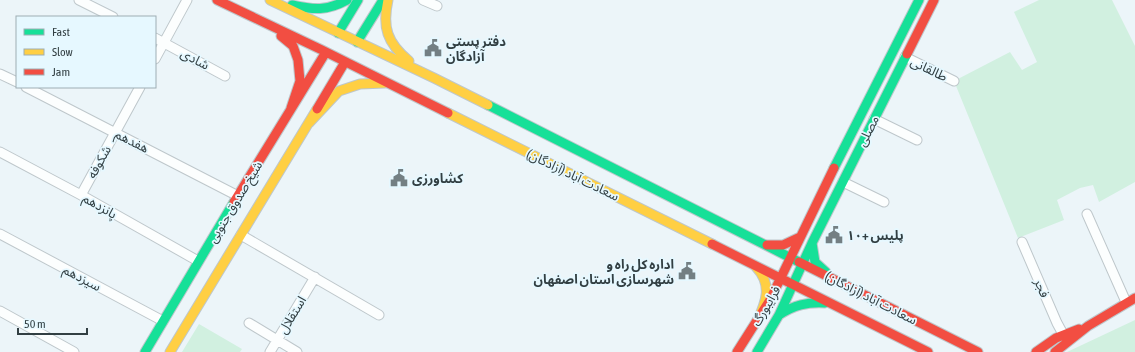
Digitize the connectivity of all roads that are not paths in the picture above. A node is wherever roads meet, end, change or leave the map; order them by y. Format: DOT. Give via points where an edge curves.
graph roads {
  1 [pos="79,0"];
  2 [pos="187,0"];
  3 [pos="217,0"];
  4 [pos="271,0"];
  5 [pos="347,0"];
  6 [pos="358,0"];
  7 [pos="383,0"];
  8 [pos="388,0"];
  9 [pos="423,0"];
  10 [pos="919,0"];
  11 [pos="934,0"];
  12 [pos="437,6"];
  13 [pos="111,16"];
  14 [pos="261,21"];
  15 [pos="156,39"];
  16 [pos="164,43"];
  17 [pos="332,43"];
  18 [pos="351,52"];
  19 [pos="156,57"];
  20 [pos="905,57"];
  21 [pos="0,74"];
  22 [pos="226,76"];
  23 [pos="434,78"];
  24 [pos="954,81"];
  25 [pos="16,82"];
  26 [pos="387,83"];
  27 [pos="28,88"];
  28 [pos="139,88"];
  29 [pos="869,100"];
  30 [pos="881,106"];
  31 [pos="291,108"];
  32 [pos="874,119"];
  33 [pos="309,123"];
  34 [pos="115,132"];
  35 [pos="917,140"];
  36 [pos="0,152"];
  37 [pos="843,182"];
  38 [pos="81,195"];
  39 [pos="238,196"];
  40 [pos="884,202"];
  41 [pos="1087,214"];
  42 [pos="0,234"];
  43 [pos="241,235"];
  44 [pos="800,237"];
  45 [pos="1022,242"];
  46 [pos="812,243"];
  47 [pos="764,245"];
  48 [pos="791,257"];
  49 [pos="198,262"];
  50 [pos="802,263"];
  51 [pos="753,264"];
  52 [pos="315,277"];
  53 [pos="781,278"];
  54 [pos="834,279"];
  55 [pos="793,284"];
  56 [pos="1131,300"];
  57 [pos="830,303"];
  58 [pos="0,311"];
  59 [pos="379,315"];
  60 [pos="779,315"];
  61 [pos="163,321"];
  62 [pos="757,322"];
  63 [pos="249,323"];
  64 [pos="1088,326"];
  65 [pos="1063,334"];
  66 [pos="278,341"];
  67 [pos="74,352"];
  68 [pos="145,352"];
  69 [pos="170,352"];
  70 [pos="270,352"];
  71 [pos="297,352"];
  72 [pos="737,352"];
  73 [pos="757,352"];
  74 [pos="928,352"];
  75 [pos="978,352"];
  76 [pos="1036,352"];
  77 [pos="1055,352"];
  1 -- 13 [label="street"];
  2 -- 16 [label="street"];
  3 -- 14 [label="main road, سعادت آباد (آزادگان)"];
  4 -- 5 [label="main road" via="304,8 329,9"];
  4 -- 17 [label="main road, سعادت آباد (آزادگان)"];
  6 -- 17 [label="main road, شیخ صدوق جنوبی"];
  7 -- 18 [label="main road, شیخ صدوق جنوبی"];
  8 -- 23 [label="main road" via="384,14 386,31 393,47"];
  9 -- 12 [label="street"];
  10 -- 29 [label="main road, مصلی"];
  11 -- 20 [label="main road, مصلی"];
  14 -- 17 [label="main road, سعادت آباد (آزادگان)"];
  14 -- 31 [label="main road" via="294,46 300,81"];
  15 -- 16 [label="street, شادی"];
  16 -- 19 [label="street"];
  16 -- 22 [label="street, شادی"];
  17 -- 18 [label="main road, سعادت آباد (آزادگان)"];
  17 -- 18 [label="main road, سعادت آباد (آزادگان)"];
  17 -- 31 [label="main road, شیخ صدوق جنوبی"];
  18 -- 23 [label="main road, سعادت آباد (آزادگان)"];
  18 -- 26 [label="main road, سعادت آباد (آزادگان)"];
  18 -- 33 [label="main road, شیخ صدوق جنوبی"];
  20 -- 24 [label="street, طالقانی"];
  20 -- 30 [label="main road, مصلی"];
  21 -- 25 [label="street"];
  23 -- 47 [label="main road, سعادت آباد (آزادگان)"];
  26 -- 33 [label="main road" via="360,84 339,91"];
  26 -- 51 [label="main road, سعادت آباد (آزادگان)"];
  27 -- 34 [label="street, هفدهم"];
  28 -- 34 [label="street, شکوفه"];
  29 -- 30 [label="main road"];
  29 -- 44 [label="main road, مصلی"];
  30 -- 32 [label="main road, مصلی"];
  31 -- 39 [label="main road, شیخ صدوق جنوبی"];
  32 -- 35 [label="street"];
  32 -- 37 [label="main road, مصلی"];
  33 -- 43 [label="main road, شیخ صدوق جنوبی"];
  34 -- 38 [label="street, شکوفه"];
  34 -- 39 [label="street, هفدهم"];
  36 -- 38 [label="street, پانزدهم"];
  37 -- 40 [label="street"];
  37 -- 46 [label="main road, مصلی"];
  38 -- 49 [label="street, پانزدهم"];
  39 -- 49 [label="main road, شیخ صدوق جنوبی"];
  41 -- 56 [label="street"];
  42 -- 61 [label="street, سیزدهم"];
  43 -- 52 [label="street"];
  43 -- 69 [label="main road, شیخ صدوق جنوبی"];
  44 -- 47 [label="main road" via="784,245"];
  44 -- 48 [label="main road, مصلی"];
  45 -- 65 [label="street, فجر"];
  46 -- 50 [label="main road, مصلی"];
  46 -- 54 [label="main road" via="816,262"];
  47 -- 48 [label="main road, سعادت آباد (آزادگان)"];
  48 -- 50 [label="main road, سعادت آباد (آزادگان)"];
  48 -- 53 [label="main road, فرایبورگ"];
  49 -- 61 [label="main road, شیخ صدوق جنوبی"];
  50 -- 54 [label="main road, سعادت آباد (آزادگان)"];
  50 -- 55 [label="main road, فرایبورگ"];
  51 -- 53 [label="main road, سعادت آباد (آزادگان)"];
  51 -- 62 [label="main road" via="766,279 767,292"];
  52 -- 59 [label="street"];
  52 -- 66 [label="street, استقلال"];
  53 -- 55 [label="main road, سعادت آباد (آزادگان)"];
  53 -- 62 [label="main road, فرایبورگ"];
  54 -- 75 [label="main road, سعادت آباد (آزادگان)"];
  55 -- 57 [label="main road, سعادت آباد (آزادگان)"];
  55 -- 60 [label="main road, فرایبورگ"];
  56 -- 64 [label="main road"];
  57 -- 60 [label="main road" via="806,302"];
  57 -- 74 [label="main road, سعادت آباد (آزادگان)"];
  58 -- 67 [label="street"];
  60 -- 73 [label="main road, فرایبورگ"];
  61 -- 68 [label="main road, شیخ صدوق جنوبی"];
  62 -- 72 [label="main road, فرایبورگ"];
  63 -- 66 [label="street"];
  64 -- 65 [label="main road"];
  64 -- 77 [label="main road"];
  65 -- 76 [label="main road"];
  66 -- 70 [label="street, استقلال"];
  66 -- 71 [label="street"];
}
